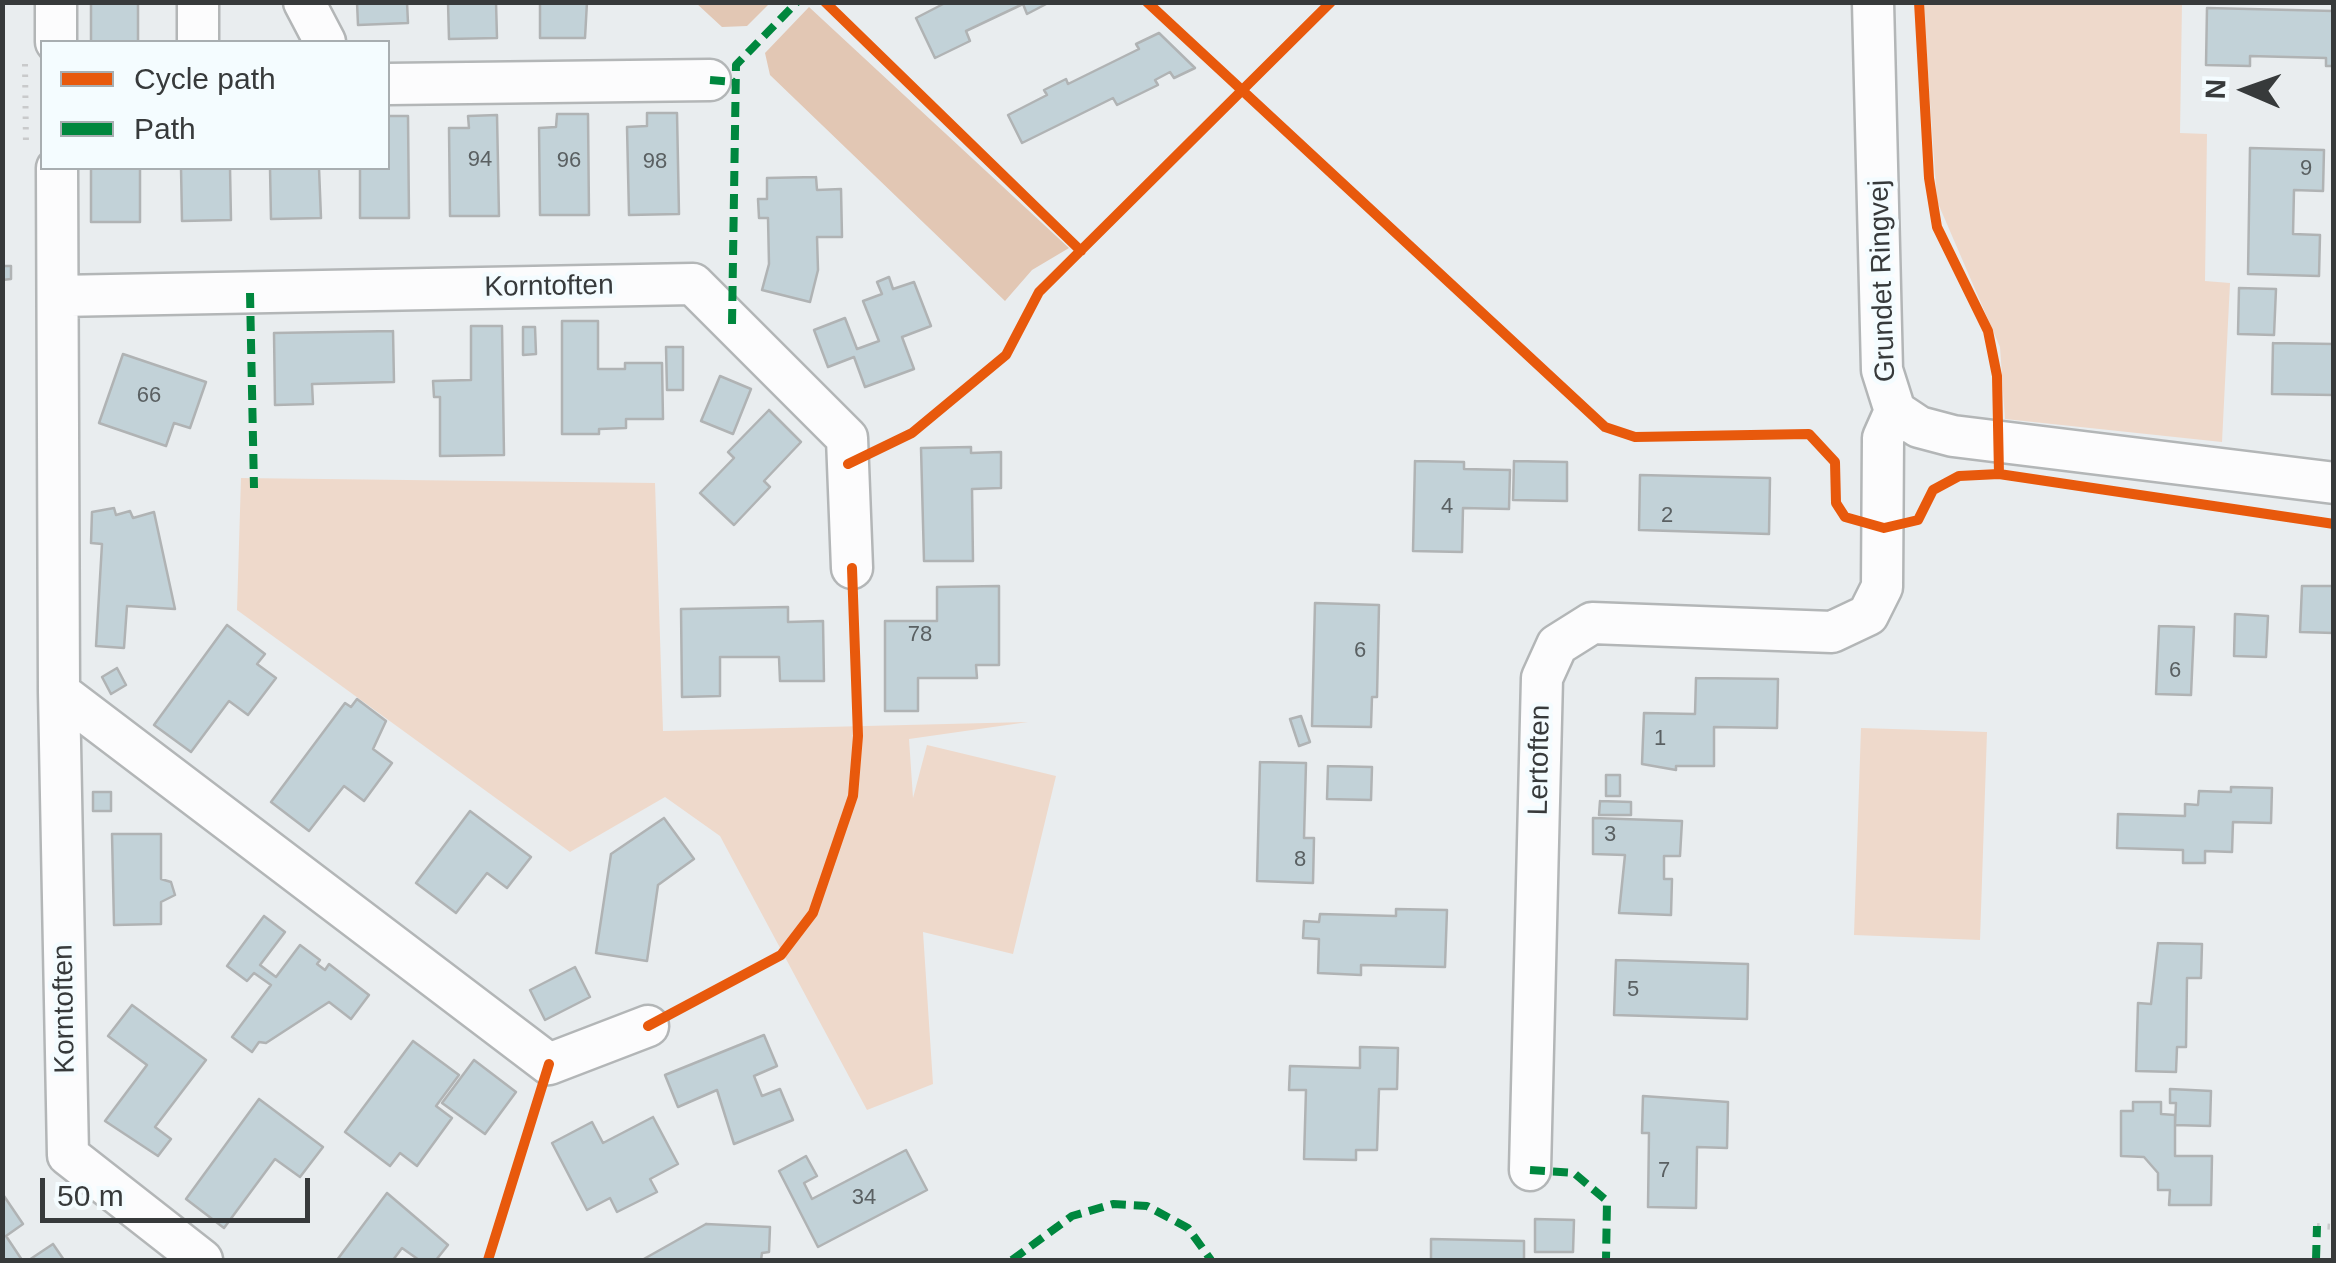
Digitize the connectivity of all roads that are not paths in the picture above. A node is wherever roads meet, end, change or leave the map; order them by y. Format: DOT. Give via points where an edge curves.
graph roads {
  1 [pos="56,2"];
  2 [pos="198,2"];
  3 [pos="304,2"];
  4 [pos="1873,2"];
  5 [pos="56,40"];
  6 [pos="198,40"];
  7 [pos="323,40"];
  8 [pos="710,80"];
  9 [pos="390,84"];
  10 [pos="57,170"];
  11 [pos="58,296"];
  12 [pos="1894,410"];
  13 [pos="2334,483"];
  14 [pos="852,568"];
  15 [pos="59,692"];
  16 [pos="648,1026"];
  17 [pos="1530,1170"];
  18 [pos="202,1260"];
  1 -- 5 [label="street"];
  2 -- 6 [label="street"];
  3 -- 7 [label="street"];
  4 -- 12 [label="street, Grundet Ringvej" via="1882,370"];
  8 -- 9 [label="street"];
  10 -- 11 [label="street, Korntoften"];
  11 -- 14 [label="street, Korntoften" via="692,284 846,438"];
  11 -- 15 [label="street, Korntoften"];
  12 -- 13 [label="street, Grundet Ringvej" via="1919,427 1954,436"];
  12 -- 17 [label="street, Lertoften" via="1883,438 1882,587 1868,615 1832,632 1592,623 1557,645 1542,678"];
  15 -- 16 [label="street" via="549,1064"];
  15 -- 18 [label="street, Korntoften" via="68,1155"];
}
